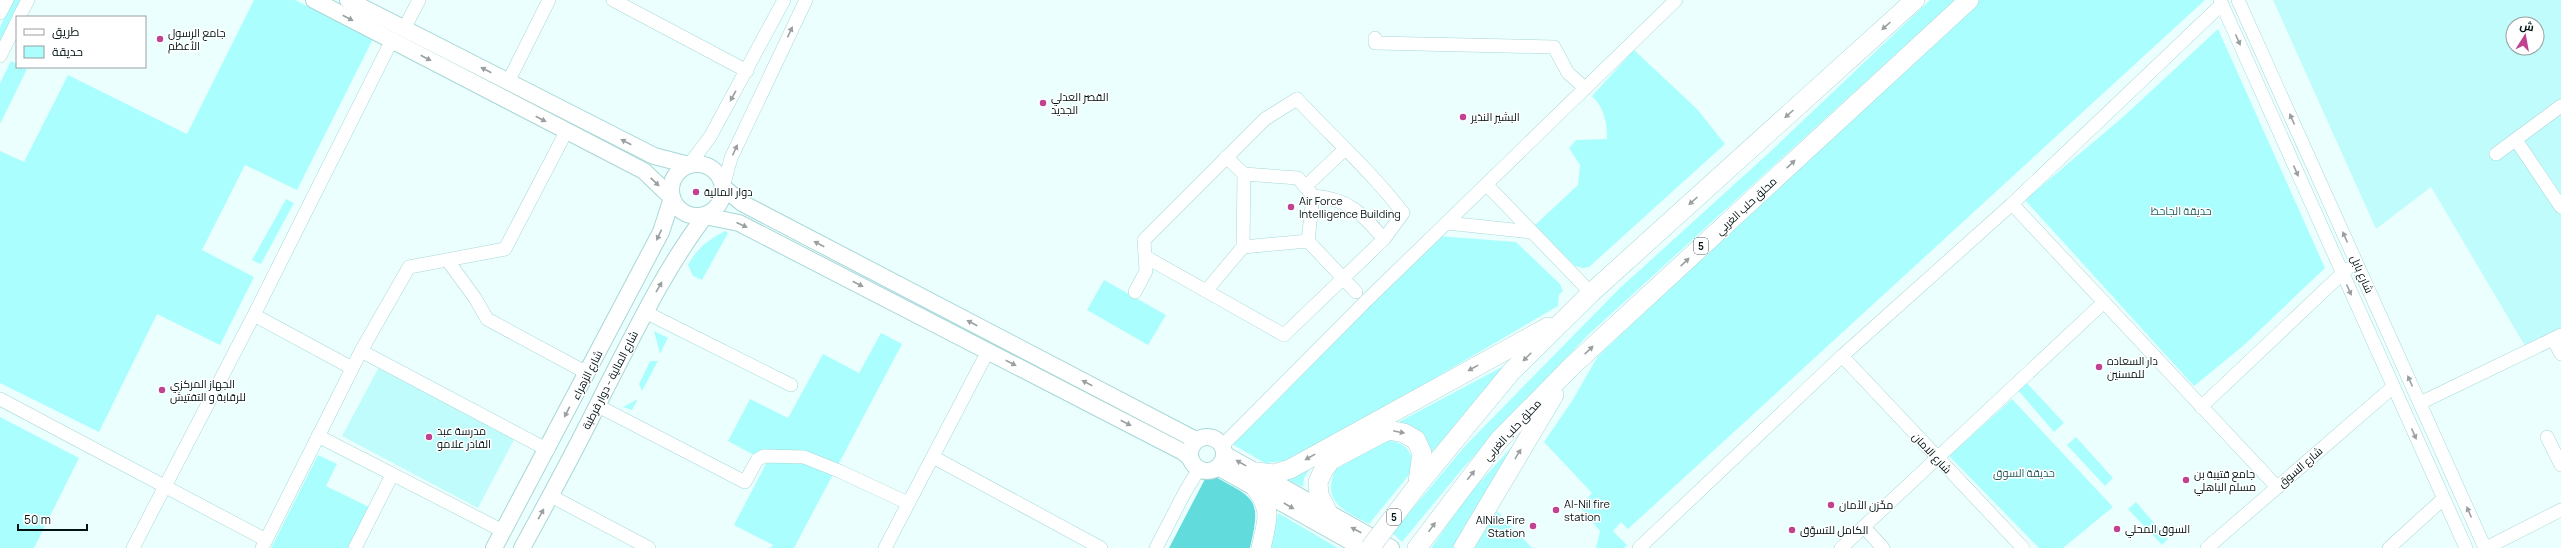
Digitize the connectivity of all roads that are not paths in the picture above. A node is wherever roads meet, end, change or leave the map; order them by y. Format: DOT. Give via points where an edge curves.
graph roads {
  1 [pos="7,0"];
  2 [pos="28,0"];
  3 [pos="314,0"];
  4 [pos="348,0"];
  5 [pos="419,0"];
  6 [pos="549,0"];
  7 [pos="613,0"];
  8 [pos="784,0"];
  9 [pos="806,0"];
  10 [pos="1676,0"];
  11 [pos="1915,0"];
  12 [pos="1969,0"];
  13 [pos="2238,0"];
  14 [pos="2221,2"];
  15 [pos="636,5"];
  16 [pos="0,13"];
  17 [pos="20,16"];
  18 [pos="16,24"];
  19 [pos="404,28"];
  20 [pos="1374,38"];
  21 [pos="392,40"];
  22 [pos="0,56"];
  23 [pos="747,71"];
  24 [pos="508,82"];
  25 [pos="1585,88"];
  26 [pos="2561,106"];
  27 [pos="566,132"];
  28 [pos="2516,140"];
  29 [pos="1344,150"];
  30 [pos="2496,154"];
  31 [pos="1226,157"];
  32 [pos="689,165"];
  33 [pos="1244,174"];
  34 [pos="1487,185"];
  35 [pos="723,187"];
  36 [pos="1310,191"];
  37 [pos="672,198"];
  38 [pos="2012,204"];
  39 [pos="2561,207"];
  40 [pos="705,216"];
  41 [pos="1447,223"];
  42 [pos="1532,232"];
  43 [pos="1384,239"];
  44 [pos="1308,241"];
  45 [pos="1243,247"];
  46 [pos="1146,257"];
  47 [pos="2356,261"];
  48 [pos="448,262"];
  49 [pos="2341,274"];
  50 [pos="1344,278"];
  51 [pos="1206,291"];
  52 [pos="1135,292"];
  53 [pos="1356,292"];
  54 [pos="1591,293"];
  55 [pos="2104,302"];
  56 [pos="645,312"];
  57 [pos="254,315"];
  58 [pos="1569,316"];
  59 [pos="2557,337"];
  60 [pos="361,351"];
  61 [pos="988,351"];
  62 [pos="2561,354"];
  63 [pos="1842,356"];
  64 [pos="1572,366"];
  65 [pos="352,368"];
  66 [pos="587,373"];
  67 [pos="791,385"];
  68 [pos="2393,387"];
  69 [pos="0,399"];
  70 [pos="2420,403"];
  71 [pos="598,406"];
  72 [pos="2201,406"];
  73 [pos="318,436"];
  74 [pos="2547,436"];
  75 [pos="1196,440"];
  76 [pos="548,450"];
  77 [pos="1221,456"];
  78 [pos="933,457"];
  79 [pos="1937,459"];
  80 [pos="1195,464"];
  81 [pos="2561,465"];
  82 [pos="392,475"];
  83 [pos="1256,480"];
  84 [pos="165,485"];
  85 [pos="1417,486"];
  86 [pos="2277,487"];
  87 [pos="551,496"];
  88 [pos="2443,499"];
  89 [pos="908,502"];
  90 [pos="2561,510"];
  91 [pos="1329,515"];
  92 [pos="1864,527"];
  93 [pos="503,531"];
  94 [pos="264,544"];
  95 [pos="629,544"];
  96 [pos="133,548"];
  97 [pos="355,548"];
  98 [pos="494,548"];
  99 [pos="522,548"];
  100 [pos="649,548"];
  101 [pos="885,548"];
  102 [pos="1101,548"];
  103 [pos="1156,548"];
  104 [pos="1260,548"];
  105 [pos="1362,548"];
  106 [pos="1370,548"];
  107 [pos="1391,548"];
  108 [pos="1417,548"];
  109 [pos="1463,548"];
  110 [pos="1639,548"];
  111 [pos="1842,548"];
  112 [pos="1883,548"];
  113 [pos="2023,548"];
  114 [pos="2208,548"];
  115 [pos="2389,548"];
  116 [pos="2466,548"];
  117 [pos="2486,548"];
  1 -- 16 [label="street"];
  2 -- 17 [label="street"];
  3 -- 21 [label="main road, one-way"];
  4 -- 19 [label="main road"];
  5 -- 19 [label="street"];
  6 -- 24 [label="street"];
  7 -- 15 [label="street"];
  8 -- 23 [label="street"];
  35 -- 9 [label="street, one-way" via="731,158"];
  10 -- 25 [label="street"];
  11 -- 54 [label="highway, 5, one-way"];
  64 -- 12 [label="highway, محلق حلب الغربي / 5, one-way"];
  47 -- 13 [label="street, شارع بابل, one-way"];
  14 -- 38 [label="street"];
  14 -- 49 [label="street, one-way"];
  15 -- 23 [label="street"];
  18 -- 22 [label="street"];
  24 -- 19 [label="main road, one-way"];
  20 -- 25 [label="street" via="1375,43 1554,47 1568,73"];
  21 -- 27 [label="main road, one-way"];
  21 -- 57 [label="street"];
  23 -- 32 [label="street, one-way" via="710,137"];
  32 -- 24 [label="main road, one-way" via="654,156"];
  25 -- 34 [label="street"];
  26 -- 28 [label="street"];
  27 -- 37 [label="main road, one-way" via="644,172"];
  27 -- 48 [label="street" via="505,249"];
  28 -- 30 [label="street"];
  28 -- 39 [label="street"];
  29 -- 31 [label="street" via="1297,99 1266,119"];
  29 -- 36 [label="street"];
  29 -- 43 [label="street" via="1383,186 1403,213"];
  31 -- 33 [label="street"];
  31 -- 46 [label="street" via="1144,240"];
  32 -- 35 [label="main road" via="711,168 721,179"];
  32 -- 37 [label="main road" via="676,175 672,182"];
  33 -- 36 [label="street" via="1298,178"];
  33 -- 45 [label="street"];
  34 -- 41 [label="street"];
  34 -- 42 [label="street"];
  35 -- 40 [label="main road" via="717,208"];
  75 -- 35 [label="main road, one-way" via="742,203"];
  36 -- 43 [label="street" via="1353,206"];
  36 -- 44 [label="street"];
  37 -- 40 [label="main road" via="676,206 689,215"];
  37 -- 66 [label="main road, شارع الزهراء, one-way" via="661,232"];
  38 -- 55 [label="street"];
  38 -- 63 [label="street"];
  56 -- 40 [label="main road, شارع المالية - دوار قرطبة, one-way" via="684,244"];
  40 -- 61 [label="main road, one-way" via="739,223"];
  41 -- 42 [label="street"];
  41 -- 77 [label="street" via="1366,301"];
  42 -- 54 [label="street"];
  43 -- 50 [label="street"];
  44 -- 45 [label="street"];
  44 -- 50 [label="street"];
  45 -- 51 [label="street"];
  46 -- 51 [label="street"];
  46 -- 52 [label="street" via="1146,272"];
  47 -- 49 [label="street"];
  70 -- 47 [label="street, شارع بابل, one-way"];
  48 -- 60 [label="street" via="409,267"];
  48 -- 66 [label="street" via="487,319"];
  49 -- 68 [label="street, one-way"];
  49 -- 72 [label="street"];
  50 -- 51 [label="street" via="1284,335"];
  50 -- 53 [label="street"];
  54 -- 58 [label="highway, 5"];
  55 -- 72 [label="street"];
  55 -- 79 [label="street"];
  56 -- 67 [label="street"];
  56 -- 71 [label="main road, شارع المالية - دوار قرطبة"];
  57 -- 65 [label="street"];
  57 -- 84 [label="street"];
  58 -- 83 [label="highway, one-way" via="1290,468"];
  58 -- 85 [label="highway, 5, one-way" via="1511,372"];
  59 -- 62 [label="street"];
  59 -- 70 [label="street"];
  60 -- 65 [label="street"];
  60 -- 76 [label="street"];
  61 -- 78 [label="street"];
  61 -- 80 [label="main road, one-way" via="1176,448"];
  63 -- 79 [label="street, شارع الامان"];
  63 -- 110 [label="street"];
  108 -- 64 [label="highway, محلق حلب الغربي / 5, one-way" via="1499,440"];
  109 -- 64 [label="highway, one-way"];
  65 -- 73 [label="street"];
  66 -- 76 [label="main road, شارع الزهراء, one-way"];
  68 -- 86 [label="street, شارع السوق"];
  68 -- 88 [label="street, one-way"];
  69 -- 84 [label="street"];
  117 -- 70 [label="street, شارع بابل, one-way"];
  71 -- 87 [label="main road, شارع المالية - دوار قرطبة"];
  71 -- 89 [label="street" via="745,482 757,460 764,456 804,457"];
  72 -- 86 [label="street"];
  73 -- 82 [label="street"];
  73 -- 94 [label="street"];
  74 -- 81 [label="street"];
  75 -- 77 [label="main road" via="1210,437"];
  75 -- 80 [label="main road" via="1190,448"];
  76 -- 93 [label="main road, شارع الزهراء"];
  77 -- 80 [label="main road" via="1209,471"];
  77 -- 83 [label="main road"];
  78 -- 89 [label="street"];
  78 -- 102 [label="street"];
  79 -- 92 [label="street"];
  79 -- 113 [label="street, شارع الامان"];
  80 -- 103 [label="street" via="1185,492"];
  82 -- 93 [label="street"];
  82 -- 97 [label="street"];
  83 -- 91 [label="main road"];
  83 -- 104 [label="highway" via="1266,502 1268,517"];
  83 -- 105 [label="main road, one-way"];
  84 -- 94 [label="street"];
  84 -- 96 [label="street"];
  91 -- 85 [label="highway, one-way" via="1319,495 1318,482 1323,471 1331,460 1388,430 1404,433 1416,440 1422,453"];
  85 -- 106 [label="highway, 5, bridge"];
  86 -- 114 [label="street, شارع السوق"];
  87 -- 95 [label="street"];
  99 -- 87 [label="main road, شارع المالية - دوار قرطبة, one-way"];
  88 -- 115 [label="street"];
  88 -- 116 [label="street"];
  89 -- 101 [label="street"];
  90 -- 117 [label="street"];
  107 -- 91 [label="main road, one-way"];
  92 -- 111 [label="street"];
  92 -- 112 [label="street"];
  93 -- 98 [label="main road, شارع الزهراء"];
  95 -- 100 [label="street"];
}
